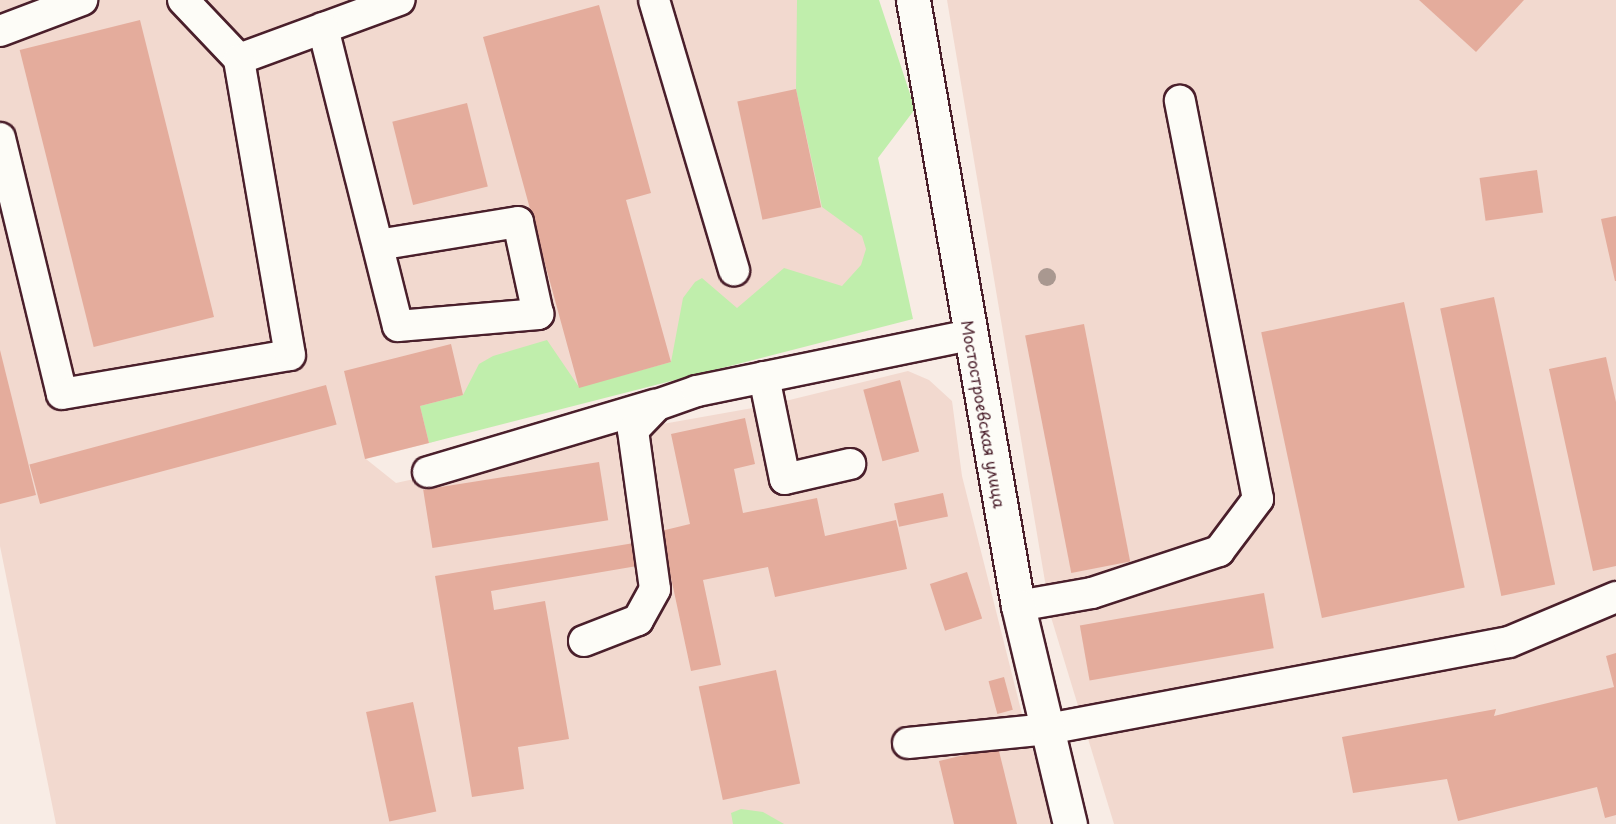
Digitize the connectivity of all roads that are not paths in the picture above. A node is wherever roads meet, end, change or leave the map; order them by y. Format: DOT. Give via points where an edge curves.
graph roads {
  1 [pos="82,0"];
  2 [pos="183,0"];
  3 [pos="399,0"];
  4 [pos="654,0"];
  5 [pos="913,0"];
  6 [pos="323,28"];
  7 [pos="0,31"];
  8 [pos="239,59"];
  9 [pos="1180,101"];
  10 [pos="0,138"];
  11 [pos="378,245"];
  12 [pos="734,270"];
  13 [pos="969,335"];
  14 [pos="764,377"];
  15 [pos="657,405"];
  16 [pos="850,464"];
  17 [pos="428,472"];
  18 [pos="1616,597"];
  19 [pos="1018,606"];
  20 [pos="584,641"];
  21 [pos="1048,729"];
  22 [pos="908,743"];
  23 [pos="1070,824"];
  1 -- 7 [label="lane"];
  2 -- 8 [label="lane"];
  3 -- 6 [label="lane"];
  4 -- 12 [label="lane"];
  5 -- 13 [label="main road, Мостостроевская улица"];
  6 -- 8 [label="lane"];
  6 -- 11 [label="lane"];
  8 -- 10 [label="lane" via="290,355 62,394"];
  9 -- 19 [label="lane" via="1258,499 1219,551 1092,593"];
  11 -- 11 [label="lane" via="398,326 538,314 518,222"];
  13 -- 14 [label="lane"];
  13 -- 19 [label="main road, Мостостроевская улица"];
  14 -- 15 [label="lane" via="697,391"];
  14 -- 16 [label="lane" via="785,478"];
  15 -- 17 [label="lane"];
  15 -- 20 [label="lane" via="633,430 655,589 638,620"];
  18 -- 21 [label="lane" via="1509,642"];
  19 -- 21 [label="main road, Мостостроевская улица"];
  21 -- 22 [label="lane"];
  21 -- 23 [label="main road, Мостостроевская улица"];
}
